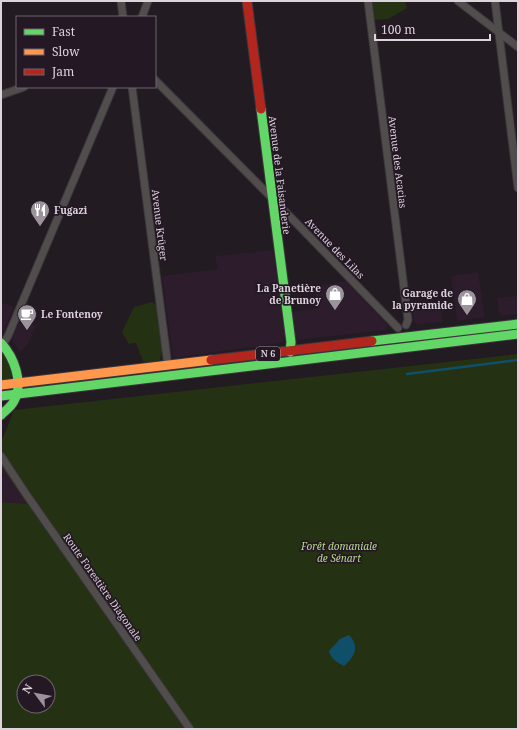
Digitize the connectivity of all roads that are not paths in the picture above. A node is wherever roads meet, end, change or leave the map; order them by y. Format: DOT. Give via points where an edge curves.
graph roads {
  1 [pos="121,1"];
  2 [pos="148,1"];
  3 [pos="247,1"];
  4 [pos="368,1"];
  5 [pos="458,1"];
  6 [pos="495,1"];
  7 [pos="123,16"];
  8 [pos="142,16"];
  9 [pos="499,32"];
  10 [pos="518,47"];
  11 [pos="156,81"];
  12 [pos="21,88"];
  13 [pos="112,88"];
  14 [pos="132,88"];
  15 [pos="1,95"];
  16 [pos="518,188"];
  17 [pos="272,198"];
  18 [pos="518,324"];
  19 [pos="406,325"];
  20 [pos="398,328"];
  21 [pos="518,334"];
  22 [pos="415,336"];
  23 [pos="391,339"];
  24 [pos="2,344"];
  25 [pos="290,352"];
  26 [pos="168,366"];
  27 [pos="17,384"];
  28 [pos="1,385"];
  29 [pos="15,394"];
  30 [pos="1,396"];
  31 [pos="1,415"];
  32 [pos="1,456"];
  33 [pos="190,729"];
  1 -- 7 [label="street"];
  2 -- 8 [label="street"];
  3 -- 17 [label="main road, Avenue de la Faisanderie"];
  4 -- 19 [label="street, Avenue des Acacias" via="408,320"];
  5 -- 9 [label="street"];
  6 -- 9 [label="street"];
  9 -- 10 [label="street"];
  9 -- 16 [label="street"];
  11 -- 17 [label="street, Avenue des Lilas"];
  12 -- 15 [label="street"];
  13 -- 24 [label="street" via="8,336"];
  14 -- 26 [label="street, Avenue Krüger"];
  17 -- 20 [label="street, Avenue des Lilas"];
  17 -- 25 [label="main road, Avenue de la Faisanderie" via="291,342"];
  18 -- 22 [label="main road, N 6"];
  19 -- 20 [label="street"];
  19 -- 22 [label="street" via="413,330"];
  20 -- 23 [label="street"];
  21 -- 29 [label="main road, N 6"];
  22 -- 23 [label="main road, N 6"];
  23 -- 25 [label="main road, N 6"];
  24 -- 27 [label="main road" via="13,359"];
  25 -- 26 [label="main road, N 6"];
  26 -- 27 [label="main road, N 6"];
  27 -- 28 [label="main road, N 6"];
  27 -- 29 [label="main road"];
  29 -- 30 [label="main road, N 6"];
  29 -- 31 [label="main road" via="14,401"];
  32 -- 33 [label="street, Route Forestière Diagonale"];
}
